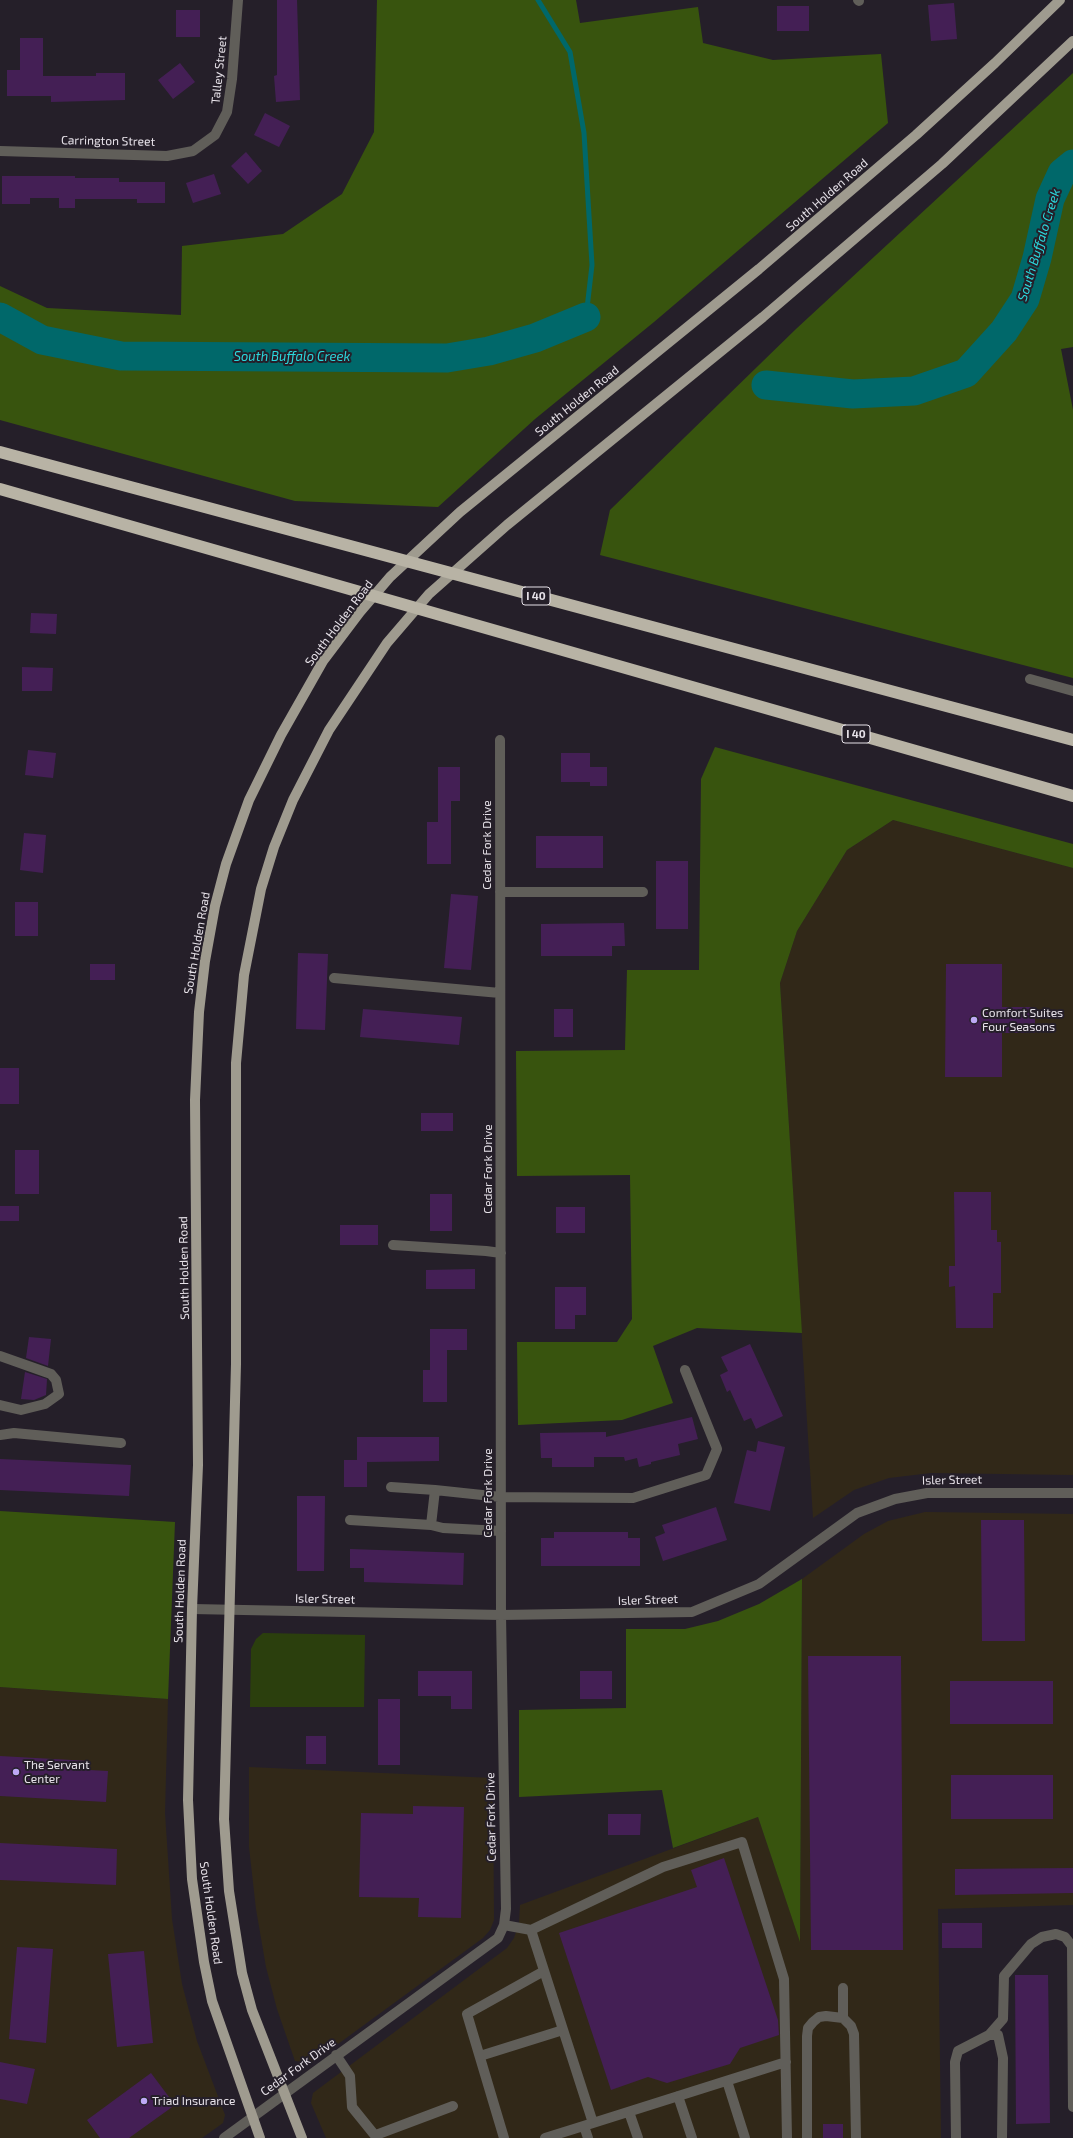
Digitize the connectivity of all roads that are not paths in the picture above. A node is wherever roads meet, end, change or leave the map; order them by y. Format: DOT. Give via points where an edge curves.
graph roads {
  1 [pos="238,0"];
  2 [pos="1060,0"];
  3 [pos="1073,41"];
  4 [pos="211,138"];
  5 [pos="0,151"];
  6 [pos="0,452"];
  7 [pos="0,489"];
  8 [pos="1030,679"];
  9 [pos="1073,691"];
  10 [pos="500,740"];
  11 [pos="1073,740"];
  12 [pos="1073,796"];
  13 [pos="500,892"];
  14 [pos="644,892"];
  15 [pos="334,978"];
  16 [pos="500,993"];
  17 [pos="393,1245"];
  18 [pos="501,1253"];
  19 [pos="0,1356"];
  20 [pos="685,1370"];
  21 [pos="0,1405"];
  22 [pos="0,1435"];
  23 [pos="121,1443"];
  24 [pos="390,1487"];
  25 [pos="435,1490"];
  26 [pos="1073,1493"];
  27 [pos="501,1497"];
  28 [pos="350,1520"];
  29 [pos="431,1525"];
  30 [pos="501,1531"];
  31 [pos="192,1609"];
  32 [pos="230,1610"];
  33 [pos="501,1615"];
  34 [pos="504,1925"];
  35 [pos="531,1930"];
  36 [pos="544,1971"];
  37 [pos="843,1988"];
  38 [pos="842,2018"];
  39 [pos="563,2030"];
  40 [pos="989,2034"];
  41 [pos="336,2055"];
  42 [pos="480,2056"];
  43 [pos="786,2062"];
  44 [pos="727,2081"];
  45 [pos="283,2093"];
  46 [pos="678,2096"];
  47 [pos="453,2106"];
  48 [pos="1073,2107"];
  49 [pos="629,2112"];
  50 [pos="251,2118"];
  51 [pos="589,2124"];
  52 [pos="377,2136"];
  53 [pos="224,2138"];
  54 [pos="260,2138"];
  55 [pos="302,2138"];
  56 [pos="504,2138"];
  57 [pos="545,2138"];
  58 [pos="588,2138"];
  59 [pos="638,2138"];
  60 [pos="692,2138"];
  61 [pos="745,2138"];
  62 [pos="787,2138"];
  63 [pos="808,2138"];
  64 [pos="856,2138"];
  65 [pos="956,2138"];
  66 [pos="1002,2138"];
  1 -- 4 [label="street, Talley Street" via="227,112"];
  2 -- 31 [label="main road, South Holden Road" via="916,135 772,259 460,512 390,577 323,660 281,735 249,800 226,864 214,906 199,1012 195,1100 197,1504"];
  3 -- 32 [label="main road, South Holden Road" via="942,164 805,281 507,525 429,594 387,643 329,730 293,800 274,847 261,889 244,975 236,1063 236,1364"];
  4 -- 5 [label="street, Carrington Street" via="192,151 167,156"];
  6 -- 11 [label="highway, I 40"];
  7 -- 12 [label="highway, I 40"];
  8 -- 9 [label="street"];
  10 -- 13 [label="street, Cedar Fork Drive"];
  13 -- 14 [label="street"];
  13 -- 16 [label="street, Cedar Fork Drive"];
  15 -- 16 [label="street"];
  16 -- 18 [label="street, Cedar Fork Drive"];
  17 -- 18 [label="street"];
  18 -- 27 [label="street, Cedar Fork Drive"];
  19 -- 21 [label="street" via="51,1374 56,1380 59,1394 45,1404 21,1410"];
  20 -- 27 [label="street" via="717,1449 706,1475 633,1498"];
  22 -- 23 [label="street" via="14,1433"];
  24 -- 25 [label="street"];
  25 -- 27 [label="street"];
  25 -- 29 [label="street"];
  26 -- 33 [label="street, Isler Street" via="927,1493 895,1499 858,1513 758,1584 692,1612"];
  27 -- 30 [label="street, Cedar Fork Drive"];
  28 -- 29 [label="street"];
  29 -- 30 [label="street"];
  30 -- 33 [label="street, Cedar Fork Drive"];
  31 -- 32 [label="street, Isler Street"];
  31 -- 50 [label="main road, South Holden Road" via="188,1800 192,1878 212,2001"];
  32 -- 33 [label="street, Isler Street"];
  32 -- 45 [label="main road, South Holden Road" via="224,1820 229,1891 235,1935 252,2010"];
  33 -- 34 [label="street, Cedar Fork Drive" via="506,1909"];
  34 -- 35 [label="street"];
  34 -- 41 [label="street, Cedar Fork Drive" via="498,1938"];
  35 -- 36 [label="street"];
  35 -- 43 [label="street" via="663,1867 742,1842 784,1979"];
  36 -- 39 [label="street"];
  36 -- 42 [label="street" via="468,2014"];
  37 -- 38 [label="street"];
  38 -- 63 [label="street" via="819,2017 808,2028"];
  38 -- 64 [label="street" via="851,2026 854,2034"];
  39 -- 42 [label="street"];
  39 -- 51 [label="street"];
  40 -- 48 [label="street" via="1003,2019 1004,1976 1031,1944 1042,1937 1056,1934 1065,1937 1072,1946"];
  40 -- 65 [label="street" via="958,2051 955,2062"];
  40 -- 66 [label="street" via="998,2035 1003,2058"];
  41 -- 45 [label="street, Cedar Fork Drive"];
  41 -- 52 [label="street" via="350,2076 352,2107"];
  42 -- 56 [label="street"];
  43 -- 44 [label="street"];
  43 -- 62 [label="street"];
  44 -- 46 [label="street"];
  44 -- 61 [label="street"];
  45 -- 50 [label="street, Cedar Fork Drive"];
  45 -- 55 [label="main road, South Holden Road"];
  46 -- 49 [label="street"];
  46 -- 60 [label="street"];
  47 -- 52 [label="street"];
  49 -- 51 [label="street"];
  49 -- 59 [label="street"];
  50 -- 53 [label="street, Cedar Fork Drive"];
  50 -- 54 [label="main road, South Holden Road"];
  51 -- 57 [label="street"];
  51 -- 58 [label="street"];
}
